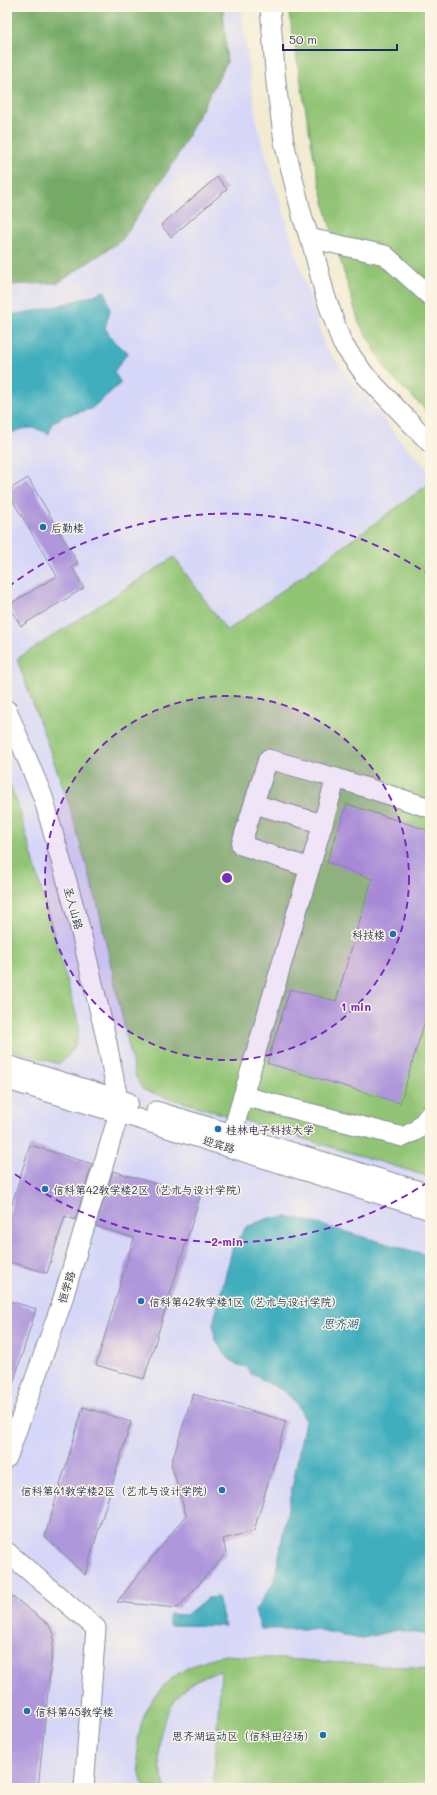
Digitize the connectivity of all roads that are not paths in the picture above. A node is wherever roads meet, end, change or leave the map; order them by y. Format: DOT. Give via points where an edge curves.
graph roads {
  1 [pos="270,7"];
  2 [pos="309,238"];
  3 [pos="430,296"];
  4 [pos="430,443"];
  5 [pos="7,710"];
  6 [pos="336,778"];
  7 [pos="254,804"];
  8 [pos="430,808"];
  9 [pos="323,824"];
  10 [pos="310,868"];
  11 [pos="7,1065"];
  12 [pos="7,1080"];
  13 [pos="243,1096"];
  14 [pos="118,1106"];
  15 [pos="430,1114"];
  16 [pos="232,1134"];
  17 [pos="430,1194"];
  18 [pos="430,1210"];
  19 [pos="7,1458"];
  20 [pos="7,1552"];
  21 [pos="84,1788"];
  1 -- 2 [label="street" via="284,142"];
  2 -- 3 [label="street" via="385,255"];
  2 -- 4 [label="street" via="342,343 365,375"];
  5 -- 14 [label="street, 圣人山路" via="43,797 75,909 106,1038"];
  6 -- 7 [label="street" via="268,759"];
  6 -- 8 [label="street"];
  6 -- 9 [label="street"];
  7 -- 9 [label="street"];
  7 -- 10 [label="street" via="241,845"];
  9 -- 10 [label="street"];
  10 -- 13 [label="street"];
  11 -- 14 [label="street, 迎宾路"];
  12 -- 14 [label="street, 迎宾路"];
  13 -- 15 [label="street" via="403,1137 417,1130"];
  13 -- 16 [label="street"];
  14 -- 16 [label="street, 迎宾路"];
  14 -- 18 [label="street, 迎宾路"];
  14 -- 19 [label="street, 恒学路" via="61,1305"];
  16 -- 17 [label="street, 迎宾路"];
  20 -- 21 [label="street" via="96,1628"];
}
